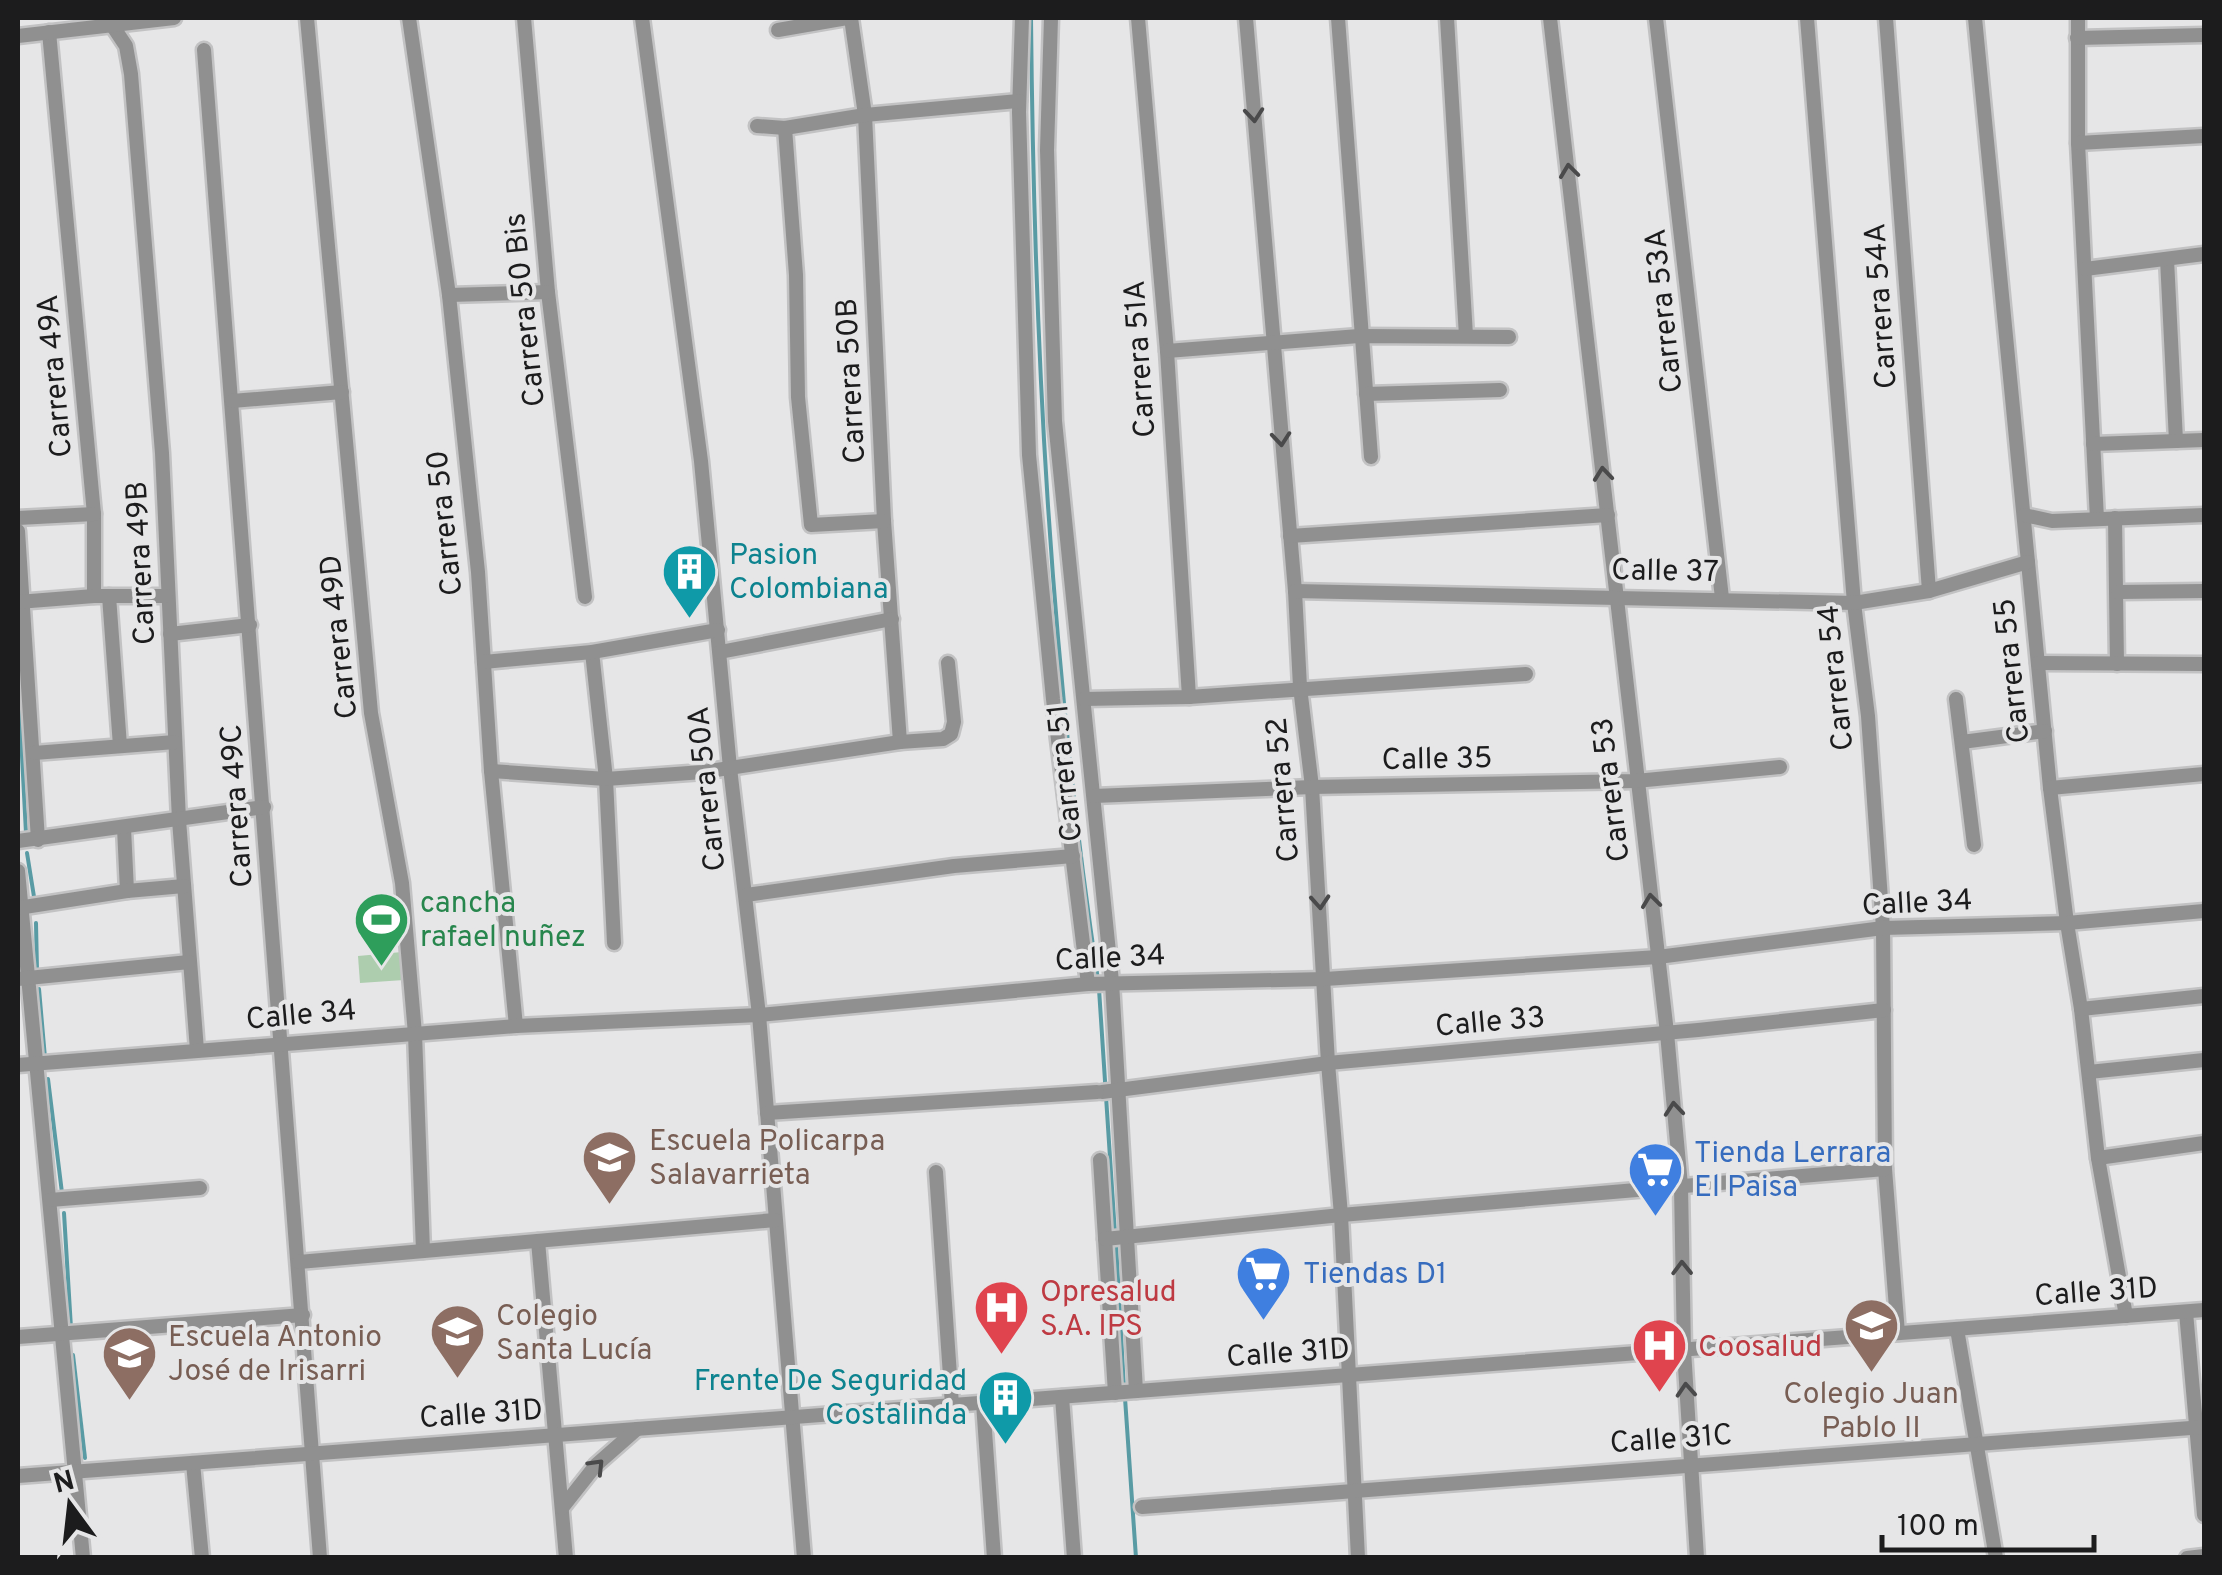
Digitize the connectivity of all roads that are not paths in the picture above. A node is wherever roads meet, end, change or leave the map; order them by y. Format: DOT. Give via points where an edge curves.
graph roads {
  1 [pos="174,18"];
  2 [pos="307,18"];
  3 [pos="409,18"];
  4 [pos="524,18"];
  5 [pos="642,18"];
  6 [pos="849,18"];
  7 [pos="1022,18"];
  8 [pos="1051,18"];
  9 [pos="1138,18"];
  10 [pos="1246,18"];
  11 [pos="1338,18"];
  12 [pos="1447,18"];
  13 [pos="1550,18"];
  14 [pos="1656,18"];
  15 [pos="1807,18"];
  16 [pos="1886,18"];
  17 [pos="1975,18"];
  18 [pos="2078,18"];
  19 [pos="112,25"];
  20 [pos="778,30"];
  21 [pos="49,32"];
  22 [pos="18,36"];
  23 [pos="2204,36"];
  24 [pos="2077,38"];
  25 [pos="204,50"];
  26 [pos="1019,101"];
  27 [pos="865,115"];
  28 [pos="756,126"];
  29 [pos="784,128"];
  30 [pos="2204,136"];
  31 [pos="2078,143"];
  32 [pos="2204,254"];
  33 [pos="2167,258"];
  34 [pos="2085,268"];
  35 [pos="548,292"];
  36 [pos="449,296"];
  37 [pos="1360,336"];
  38 [pos="1466,336"];
  39 [pos="1508,337"];
  40 [pos="1274,344"];
  41 [pos="1166,351"];
  42 [pos="1500,390"];
  43 [pos="342,392"];
  44 [pos="1366,394"];
  45 [pos="232,401"];
  46 [pos="2204,440"];
  47 [pos="2176,441"];
  48 [pos="2093,444"];
  49 [pos="1370,457"];
  50 [pos="94,514"];
  51 [pos="1608,515"];
  52 [pos="2024,515"];
  53 [pos="2204,515"];
  54 [pos="18,518"];
  55 [pos="2115,518"];
  56 [pos="2097,519"];
  57 [pos="884,521"];
  58 [pos="18,531"];
  59 [pos="1290,536"];
  60 [pos="2028,562"];
  61 [pos="2204,590"];
  62 [pos="1295,591"];
  63 [pos="1929,591"];
  64 [pos="2118,592"];
  65 [pos="102,596"];
  66 [pos="166,596"];
  67 [pos="585,597"];
  68 [pos="1616,597"];
  69 [pos="1722,598"];
  70 [pos="20,602"];
  71 [pos="1854,603"];
  72 [pos="892,619"];
  73 [pos="250,625"];
  74 [pos="718,630"];
  75 [pos="170,634"];
  76 [pos="592,652"];
  77 [pos="720,652"];
  78 [pos="484,662"];
  79 [pos="948,663"];
  80 [pos="2038,663"];
  81 [pos="2117,664"];
  82 [pos="2204,664"];
  83 [pos="1526,674"];
  84 [pos="1300,688"];
  85 [pos="1189,697"];
  86 [pos="1084,699"];
  87 [pos="1956,699"];
  88 [pos="2044,731"];
  89 [pos="175,742"];
  90 [pos="900,742"];
  91 [pos="1962,742"];
  92 [pos="120,746"];
  93 [pos="34,753"];
  94 [pos="730,768"];
  95 [pos="1780,768"];
  96 [pos="491,771"];
  97 [pos="2204,774"];
  98 [pos="606,778"];
  99 [pos="1636,781"];
  100 [pos="1312,787"];
  101 [pos="2050,788"];
  102 [pos="1093,800"];
  103 [pos="264,807"];
  104 [pos="1069,807"];
  105 [pos="179,820"];
  106 [pos="124,828"];
  107 [pos="38,840"];
  108 [pos="18,841"];
  109 [pos="1974,845"];
  110 [pos="1073,856"];
  111 [pos="18,871"];
  112 [pos="184,886"];
  113 [pos="127,891"];
  114 [pos="746,894"];
  115 [pos="19,908"];
  116 [pos="2204,911"];
  117 [pos="2066,923"];
  118 [pos="1883,928"];
  119 [pos="614,943"];
  120 [pos="1658,956"];
  121 [pos="189,962"];
  122 [pos="23,979"];
  123 [pos="1325,979"];
  124 [pos="1099,983"];
  125 [pos="2204,996"];
  126 [pos="2082,1008"];
  127 [pos="1884,1010"];
  128 [pos="759,1015"];
  129 [pos="516,1026"];
  130 [pos="1667,1033"];
  131 [pos="415,1034"];
  132 [pos="282,1044"];
  133 [pos="196,1050"];
  134 [pos="2204,1060"];
  135 [pos="1328,1062"];
  136 [pos="36,1064"];
  137 [pos="18,1065"];
  138 [pos="2090,1072"];
  139 [pos="1108,1091"];
  140 [pos="766,1112"];
  141 [pos="2204,1144"];
  142 [pos="2098,1158"];
  143 [pos="1100,1160"];
  144 [pos="1884,1169"];
  145 [pos="936,1172"];
  146 [pos="1681,1186"];
  147 [pos="200,1188"];
  148 [pos="50,1200"];
  149 [pos="1342,1214"];
  150 [pos="775,1220"];
  151 [pos="1117,1238"];
  152 [pos="538,1242"];
  153 [pos="423,1251"];
  154 [pos="298,1262"];
  155 [pos="2204,1310"];
  156 [pos="2186,1312"];
  157 [pos="303,1315"];
  158 [pos="2126,1316"];
  159 [pos="1957,1329"];
  160 [pos="1898,1333"];
  161 [pos="63,1334"];
  162 [pos="18,1337"];
  163 [pos="1684,1350"];
  164 [pos="1348,1375"];
  165 [pos="1136,1391"];
  166 [pos="1115,1393"];
  167 [pos="1062,1397"];
  168 [pos="983,1403"];
  169 [pos="952,1406"];
  170 [pos="794,1417"];
  171 [pos="2200,1427"];
  172 [pos="637,1429"];
  173 [pos="555,1435"];
  174 [pos="1976,1444"];
  175 [pos="312,1454"];
  176 [pos="193,1463"];
  177 [pos="1691,1464"];
  178 [pos="76,1472"];
  179 [pos="18,1476"];
  180 [pos="1354,1490"];
  181 [pos="1142,1506"];
  182 [pos="562,1508"];
  183 [pos="2204,1514"];
  184 [pos="2204,1556"];
  185 [pos="83,1558"];
  186 [pos="202,1558"];
  187 [pos="320,1558"];
  188 [pos="566,1558"];
  189 [pos="804,1558"];
  190 [pos="994,1558"];
  191 [pos="1074,1558"];
  192 [pos="1358,1558"];
  193 [pos="1698,1558"];
  194 [pos="1996,1558"];
  195 [pos="2187,1558"];
  1 -- 19 [label="street"];
  2 -- 43 [label="street, Carrera 49D"];
  3 -- 36 [label="street, Carrera 50"];
  4 -- 35 [label="street, Carrera 50 Bis"];
  5 -- 74 [label="street, Carrera 50A"];
  6 -- 20 [label="street"];
  6 -- 27 [label="street, Carrera 50B"];
  7 -- 26 [label="street"];
  8 -- 86 [label="street, Carrera 51" via="1047,150 1055,421"];
  9 -- 41 [label="street, Carrera 51A"];
  10 -- 40 [label="street, Carrera 52, one-way"];
  11 -- 37 [label="street"];
  12 -- 38 [label="street"];
  51 -- 13 [label="street, Carrera 53, one-way"];
  14 -- 69 [label="street, Carrera 53A"];
  15 -- 71 [label="street, Carrera 54"];
  16 -- 63 [label="street, Carrera 54A"];
  17 -- 52 [label="street, Carrera 55"];
  18 -- 24 [label="street"];
  19 -- 21 [label="street"];
  19 -- 66 [label="street, Carrera 49B" via="126,46 131,74 162,453"];
  21 -- 22 [label="street"];
  21 -- 50 [label="street, Carrera 49A"];
  23 -- 24 [label="street"];
  24 -- 31 [label="street"];
  25 -- 45 [label="street, Carrera 49C"];
  26 -- 27 [label="street"];
  26 -- 104 [label="street" via="1029,455"];
  27 -- 29 [label="street"];
  27 -- 57 [label="street, Carrera 50B"];
  28 -- 29 [label="street"];
  29 -- 57 [label="street" via="812,525"];
  30 -- 31 [label="street"];
  31 -- 34 [label="street"];
  32 -- 33 [label="street"];
  33 -- 34 [label="street"];
  33 -- 47 [label="street"];
  34 -- 48 [label="street"];
  35 -- 36 [label="street"];
  35 -- 67 [label="street, Carrera 50 Bis"];
  36 -- 78 [label="street, Carrera 50"];
  37 -- 38 [label="street"];
  37 -- 40 [label="street"];
  37 -- 44 [label="street"];
  38 -- 39 [label="street"];
  40 -- 41 [label="street"];
  40 -- 59 [label="street, Carrera 52, one-way"];
  41 -- 85 [label="street, Carrera 51A"];
  42 -- 44 [label="street"];
  43 -- 45 [label="street"];
  43 -- 131 [label="street, Carrera 49D" via="371,713 402,884"];
  44 -- 49 [label="street"];
  45 -- 73 [label="street, Carrera 49C"];
  46 -- 47 [label="street"];
  47 -- 48 [label="street"];
  48 -- 56 [label="street"];
  50 -- 54 [label="street"];
  50 -- 65 [label="street, Carrera 49A"];
  51 -- 59 [label="street"];
  51 -- 68 [label="street, Carrera 53"];
  52 -- 56 [label="street" via="2052,522"];
  52 -- 60 [label="street, Carrera 55"];
  53 -- 55 [label="street"];
  55 -- 56 [label="street"];
  55 -- 64 [label="street"];
  57 -- 72 [label="street, Carrera 50B"];
  58 -- 70 [label="street"];
  59 -- 62 [label="street, Carrera 52"];
  60 -- 63 [label="street, Calle 37"];
  60 -- 80 [label="street, Carrera 55"];
  61 -- 64 [label="street"];
  62 -- 68 [label="street, Calle 37"];
  62 -- 84 [label="street, Carrera 52"];
  63 -- 71 [label="street, Calle 37"];
  64 -- 81 [label="street"];
  65 -- 66 [label="street"];
  65 -- 70 [label="street"];
  65 -- 92 [label="street, Carrera 49A"];
  66 -- 75 [label="street, Carrera 49B"];
  68 -- 69 [label="street, Calle 37"];
  68 -- 99 [label="street, Carrera 53"];
  69 -- 71 [label="street, Calle 37"];
  70 -- 93 [label="street"];
  71 -- 118 [label="street, Carrera 54"];
  72 -- 77 [label="street"];
  72 -- 90 [label="street, Carrera 50B"];
  73 -- 75 [label="street"];
  73 -- 103 [label="street, Carrera 49C"];
  74 -- 76 [label="street"];
  74 -- 77 [label="street, Carrera 50A"];
  75 -- 89 [label="street, Carrera 49B"];
  76 -- 78 [label="street"];
  76 -- 98 [label="street"];
  77 -- 94 [label="street, Carrera 50A"];
  78 -- 96 [label="street, Carrera 50"];
  79 -- 90 [label="street" via="950,734"];
  80 -- 81 [label="street"];
  80 -- 88 [label="street, Carrera 55"];
  81 -- 82 [label="street"];
  83 -- 84 [label="street"];
  84 -- 85 [label="street"];
  84 -- 100 [label="street, Carrera 52"];
  85 -- 86 [label="street"];
  86 -- 102 [label="street, Carrera 51"];
  87 -- 91 [label="street"];
  88 -- 91 [label="street"];
  88 -- 101 [label="street, Carrera 55"];
  89 -- 92 [label="street"];
  89 -- 105 [label="street, Carrera 49B"];
  90 -- 94 [label="street"];
  91 -- 109 [label="street"];
  92 -- 93 [label="street"];
  93 -- 107 [label="street"];
  94 -- 98 [label="street"];
  94 -- 114 [label="street, Carrera 50A"];
  95 -- 99 [label="street, Calle 35"];
  96 -- 98 [label="street"];
  96 -- 129 [label="street, Carrera 50"];
  97 -- 101 [label="street"];
  98 -- 119 [label="street"];
  99 -- 100 [label="street, Calle 35"];
  120 -- 99 [label="street, Carrera 53, one-way"];
  100 -- 102 [label="street, Calle 35"];
  100 -- 123 [label="street, Carrera 52, one-way"];
  101 -- 117 [label="street, Carrera 55"];
  102 -- 104 [label="street, Calle 35"];
  102 -- 124 [label="street, Carrera 51"];
  103 -- 105 [label="street"];
  103 -- 132 [label="street, Carrera 49C"];
  104 -- 110 [label="street"];
  105 -- 106 [label="street"];
  105 -- 112 [label="street, Carrera 49B"];
  106 -- 107 [label="street"];
  106 -- 113 [label="street"];
  107 -- 108 [label="street"];
  110 -- 114 [label="street"];
  110 -- 124 [label="street"];
  111 -- 115 [label="street"];
  112 -- 113 [label="street"];
  112 -- 121 [label="street, Carrera 49B"];
  113 -- 115 [label="street"];
  114 -- 128 [label="street, Carrera 50A"];
  115 -- 122 [label="street"];
  116 -- 117 [label="street, Calle 34"];
  117 -- 118 [label="street, Calle 34"];
  117 -- 126 [label="street, Carrera 55"];
  118 -- 120 [label="street, Calle 34"];
  118 -- 127 [label="street, Carrera 54"];
  120 -- 123 [label="street, Calle 34"];
  120 -- 130 [label="street, Carrera 53"];
  121 -- 122 [label="street"];
  121 -- 133 [label="street, Carrera 49B"];
  122 -- 136 [label="street"];
  123 -- 124 [label="street, Calle 34"];
  123 -- 135 [label="street, Carrera 52"];
  124 -- 128 [label="street, Calle 34"];
  124 -- 139 [label="street, Carrera 51"];
  125 -- 126 [label="street"];
  126 -- 138 [label="street, Carrera 55"];
  127 -- 130 [label="street, Calle 33"];
  127 -- 144 [label="street, Carrera 54"];
  128 -- 129 [label="street, Calle 34"];
  128 -- 140 [label="street, Carrera 50A"];
  129 -- 131 [label="street, Calle 34"];
  130 -- 135 [label="street, Calle 33"];
  146 -- 130 [label="street, Carrera 53, one-way"];
  131 -- 132 [label="street, Calle 34"];
  131 -- 153 [label="street, Carrera 49D"];
  132 -- 133 [label="street, Calle 34"];
  132 -- 154 [label="street, Carrera 49C"];
  133 -- 136 [label="street, Calle 34"];
  134 -- 138 [label="street"];
  135 -- 139 [label="street, Calle 33"];
  135 -- 149 [label="street, Carrera 52"];
  136 -- 137 [label="street, Calle 34"];
  136 -- 148 [label="street"];
  138 -- 142 [label="street, Carrera 55"];
  139 -- 140 [label="street, Calle 33"];
  139 -- 151 [label="street, Carrera 51"];
  140 -- 150 [label="street, Carrera 50A"];
  141 -- 142 [label="street"];
  142 -- 158 [label="street, Carrera 55"];
  143 -- 151 [label="street, Carrera 51"];
  144 -- 146 [label="street"];
  144 -- 160 [label="street, Carrera 54"];
  145 -- 169 [label="street"];
  146 -- 149 [label="street"];
  163 -- 146 [label="street, Carrera 53, one-way"];
  147 -- 148 [label="street"];
  148 -- 161 [label="street"];
  149 -- 151 [label="street"];
  149 -- 164 [label="street, Carrera 52"];
  150 -- 152 [label="street"];
  150 -- 170 [label="street, Carrera 50A"];
  151 -- 165 [label="street, Carrera 51"];
  151 -- 166 [label="street, Carrera 51"];
  152 -- 153 [label="street"];
  152 -- 173 [label="street"];
  153 -- 154 [label="street"];
  154 -- 157 [label="street, Carrera 49C"];
  155 -- 156 [label="street, Calle 31D"];
  156 -- 158 [label="street, Calle 31D"];
  156 -- 171 [label="street"];
  157 -- 161 [label="street"];
  157 -- 175 [label="street, Carrera 49C"];
  158 -- 159 [label="street, Calle 31D"];
  159 -- 160 [label="street, Calle 31D"];
  159 -- 174 [label="street"];
  160 -- 163 [label="street, Calle 31D"];
  161 -- 162 [label="street"];
  161 -- 178 [label="street"];
  163 -- 164 [label="street, Calle 31D"];
  177 -- 163 [label="street, Carrera 53, one-way"];
  164 -- 165 [label="street, Calle 31D"];
  164 -- 180 [label="street, Carrera 52"];
  165 -- 166 [label="street, Calle 31D"];
  166 -- 167 [label="street, Calle 31D"];
  167 -- 168 [label="street, Calle 31D"];
  167 -- 191 [label="street"];
  168 -- 169 [label="street, Calle 31D"];
  168 -- 190 [label="street"];
  169 -- 170 [label="street, Calle 31D"];
  170 -- 172 [label="street, Calle 31D"];
  170 -- 189 [label="street, Carrera 50A"];
  171 -- 174 [label="street, Calle 31C"];
  171 -- 183 [label="street"];
  172 -- 173 [label="street, Calle 31D"];
  182 -- 172 [label="street, one-way"];
  173 -- 175 [label="street, Calle 31D"];
  173 -- 182 [label="street"];
  174 -- 177 [label="street, Calle 31C"];
  174 -- 194 [label="street"];
  175 -- 176 [label="street, Calle 31D"];
  175 -- 187 [label="street, Carrera 49C"];
  176 -- 178 [label="street, Calle 31D"];
  176 -- 186 [label="street"];
  177 -- 180 [label="street, Calle 31C"];
  177 -- 193 [label="street, Carrera 53"];
  178 -- 179 [label="street, Calle 31D"];
  178 -- 185 [label="street"];
  180 -- 181 [label="street, Calle 31C"];
  180 -- 192 [label="street, Carrera 52"];
  182 -- 188 [label="street"];
  184 -- 195 [label="street"];
}
